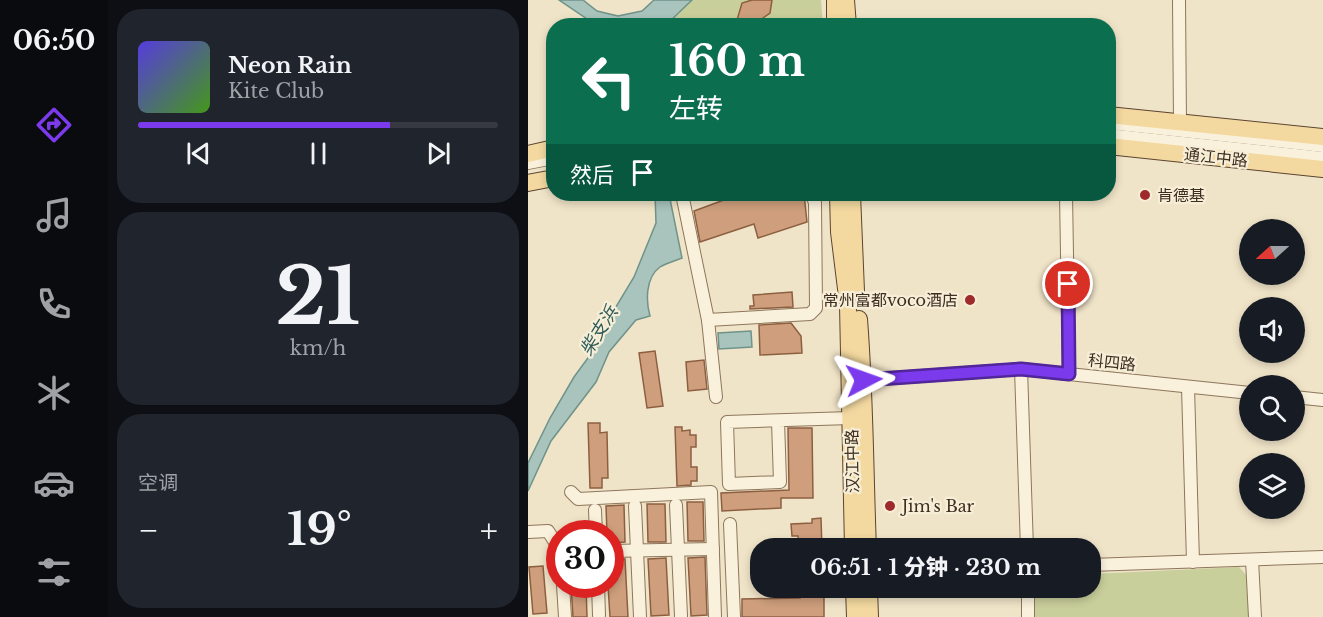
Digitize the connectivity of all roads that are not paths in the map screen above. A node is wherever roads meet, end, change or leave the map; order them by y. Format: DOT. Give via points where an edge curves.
graph roads {
  1 [pos="835,0"];
  2 [pos="846,0"];
  3 [pos="1179,0"];
  4 [pos="835,18"];
  5 [pos="847,18"];
  6 [pos="1116,119"];
  7 [pos="1116,120"];
  8 [pos="1180,122"];
  9 [pos="1116,136"];
  10 [pos="1323,137"];
  11 [pos="1323,146"];
  12 [pos="1116,147"];
  13 [pos="546,150"];
  14 [pos="528,154"];
  15 [pos="1323,158"];
  16 [pos="546,160"];
  17 [pos="528,163"];
  18 [pos="1323,169"];
  19 [pos="546,172"];
  20 [pos="528,176"];
  21 [pos="546,180"];
  22 [pos="528,183"];
  23 [pos="683,201"];
  24 [pos="814,201"];
  25 [pos="838,201"];
  26 [pos="852,201"];
  27 [pos="1066,201"];
  28 [pos="708,320"];
  29 [pos="1021,369"];
  30 [pos="1069,374"];
  31 [pos="864,380"];
  32 [pos="1188,387"];
  33 [pos="1239,392"];
  34 [pos="716,397"];
  35 [pos="1305,398"];
  36 [pos="1323,400"];
  37 [pos="851,418"];
  38 [pos="778,421"];
  39 [pos="571,492"];
  40 [pos="676,505"];
  41 [pos="635,506"];
  42 [pos="595,510"];
  43 [pos="595,520"];
  44 [pos="730,524"];
  45 [pos="546,531"];
  46 [pos="528,532"];
  47 [pos="853,538"];
  48 [pos="868,538"];
  49 [pos="1027,538"];
  50 [pos="712,549"];
  51 [pos="624,550"];
  52 [pos="637,550"];
  53 [pos="678,550"];
  54 [pos="1323,557"];
  55 [pos="1252,560"];
  56 [pos="1193,562"];
  57 [pos="1101,565"];
  58 [pos="564,598"];
  59 [pos="598,598"];
  60 [pos="854,598"];
  61 [pos="869,598"];
  62 [pos="1028,598"];
  63 [pos="599,615"];
  64 [pos="681,616"];
  65 [pos="565,617"];
  66 [pos="640,617"];
  67 [pos="715,617"];
  68 [pos="734,617"];
  69 [pos="855,617"];
  70 [pos="870,617"];
  71 [pos="1028,617"];
  72 [pos="1255,617"];
  1 -- 4 [label="main road"];
  2 -- 5 [label="main road"];
  3 -- 8 [label="street"];
  6 -- 8 [label="main road, 通江中路"];
  7 -- 11 [label="street"];
  8 -- 10 [label="main road, 通江中路"];
  9 -- 15 [label="street"];
  12 -- 18 [label="main road, 通江中路"];
  13 -- 14 [label="main road"];
  16 -- 17 [label="street"];
  19 -- 20 [label="street"];
  21 -- 22 [label="main road"];
  23 -- 28 [label="street"];
  24 -- 28 [label="street" via="816,308 810,314"];
  25 -- 37 [label="main road, 汉江中路" via="848,305"];
  26 -- 31 [label="main road, 汉江中路"];
  27 -- 30 [label="street"];
  28 -- 34 [label="street"];
  29 -- 30 [label="street, 科四路"];
  29 -- 31 [label="street, 科四路"];
  29 -- 49 [label="street"];
  30 -- 32 [label="street, 科四路"];
  31 -- 48 [label="main road, 汉江中路"];
  32 -- 33 [label="street, 科四路"];
  32 -- 56 [label="street"];
  35 -- 36 [label="street"];
  37 -- 38 [label="street"];
  37 -- 47 [label="main road, 汉江中路"];
  38 -- 38 [label="street" via="780,483 729,484 727,422"];
  39 -- 50 [label="street" via="579,499 711,492"];
  40 -- 53 [label="street"];
  41 -- 52 [label="street"];
  42 -- 43 [label="street"];
  44 -- 68 [label="street"];
  45 -- 46 [label="street"];
  50 -- 53 [label="street"];
  50 -- 67 [label="street"];
  51 -- 52 [label="street"];
  52 -- 53 [label="street"];
  52 -- 66 [label="street"];
  53 -- 64 [label="street"];
  54 -- 55 [label="street"];
  55 -- 56 [label="street"];
  55 -- 72 [label="street"];
  56 -- 57 [label="street"];
  58 -- 65 [label="street"];
  59 -- 63 [label="street"];
  60 -- 69 [label="main road"];
  61 -- 70 [label="main road"];
  62 -- 71 [label="street"];
}
